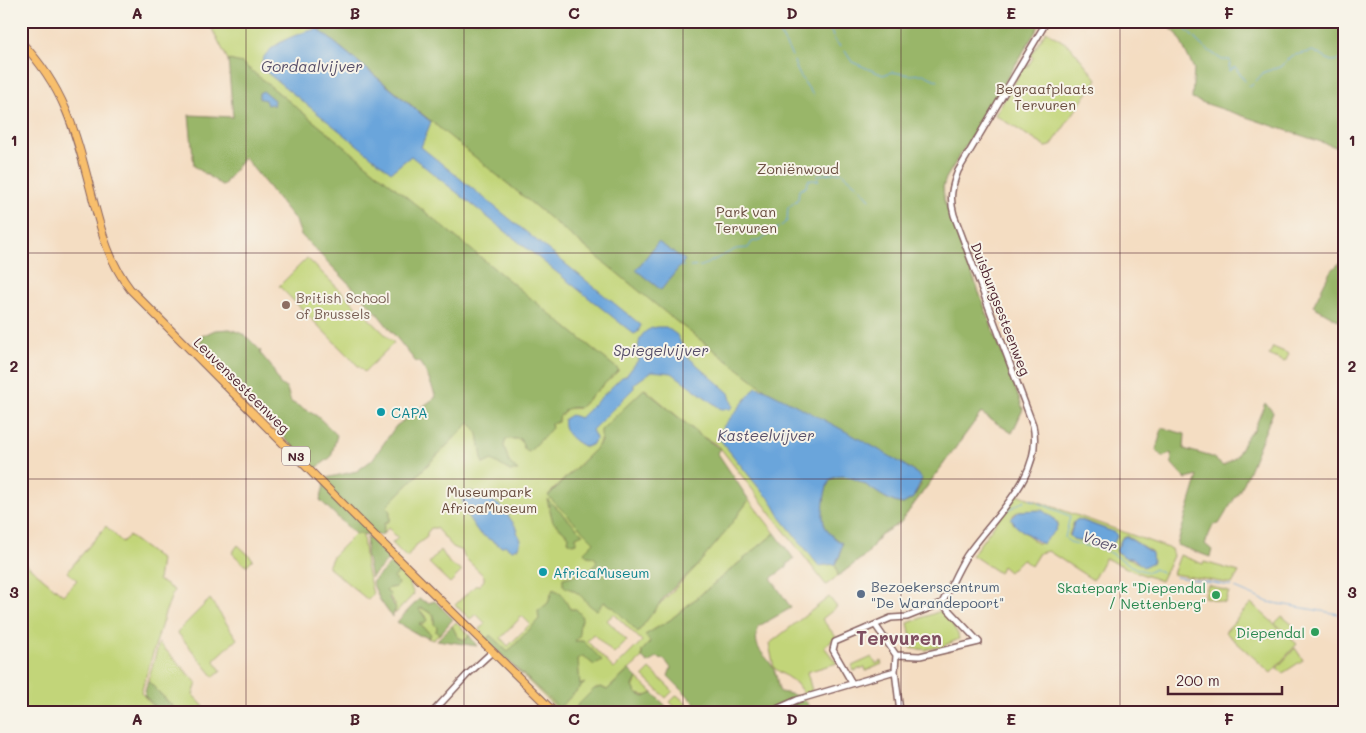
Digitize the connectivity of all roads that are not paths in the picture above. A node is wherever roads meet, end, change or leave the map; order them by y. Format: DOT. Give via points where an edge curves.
graph roads {
  1 [pos="1047,21"];
  2 [pos="21,42"];
  3 [pos="942,603"];
  4 [pos="876,626"];
  5 [pos="492,652"];
  6 [pos="896,655"];
  7 [pos="896,671"];
  8 [pos="852,683"];
  9 [pos="433,712"];
  10 [pos="554,712"];
  11 [pos="770,712"];
  12 [pos="900,712"];
  1 -- 3 [label="street, Duisburgsesteenweg" via="958,171 951,202 1033,425 1036,448 1026,476 968,554"];
  2 -- 5 [label="main road, Leuvensesteenweg / N3" via="44,69 63,100 106,248 125,283 148,310"];
  3 -- 4 [label="street" via="904,618 890,618"];
  3 -- 6 [label="street" via="979,642 920,656"];
  4 -- 6 [label="street"];
  4 -- 8 [label="street" via="858,631 836,642 833,647"];
  5 -- 9 [label="street"];
  5 -- 10 [label="main road, Leuvensesteenweg / N3"];
  6 -- 7 [label="street"];
  7 -- 8 [label="street"];
  7 -- 12 [label="street"];
  8 -- 11 [label="street"];
}
